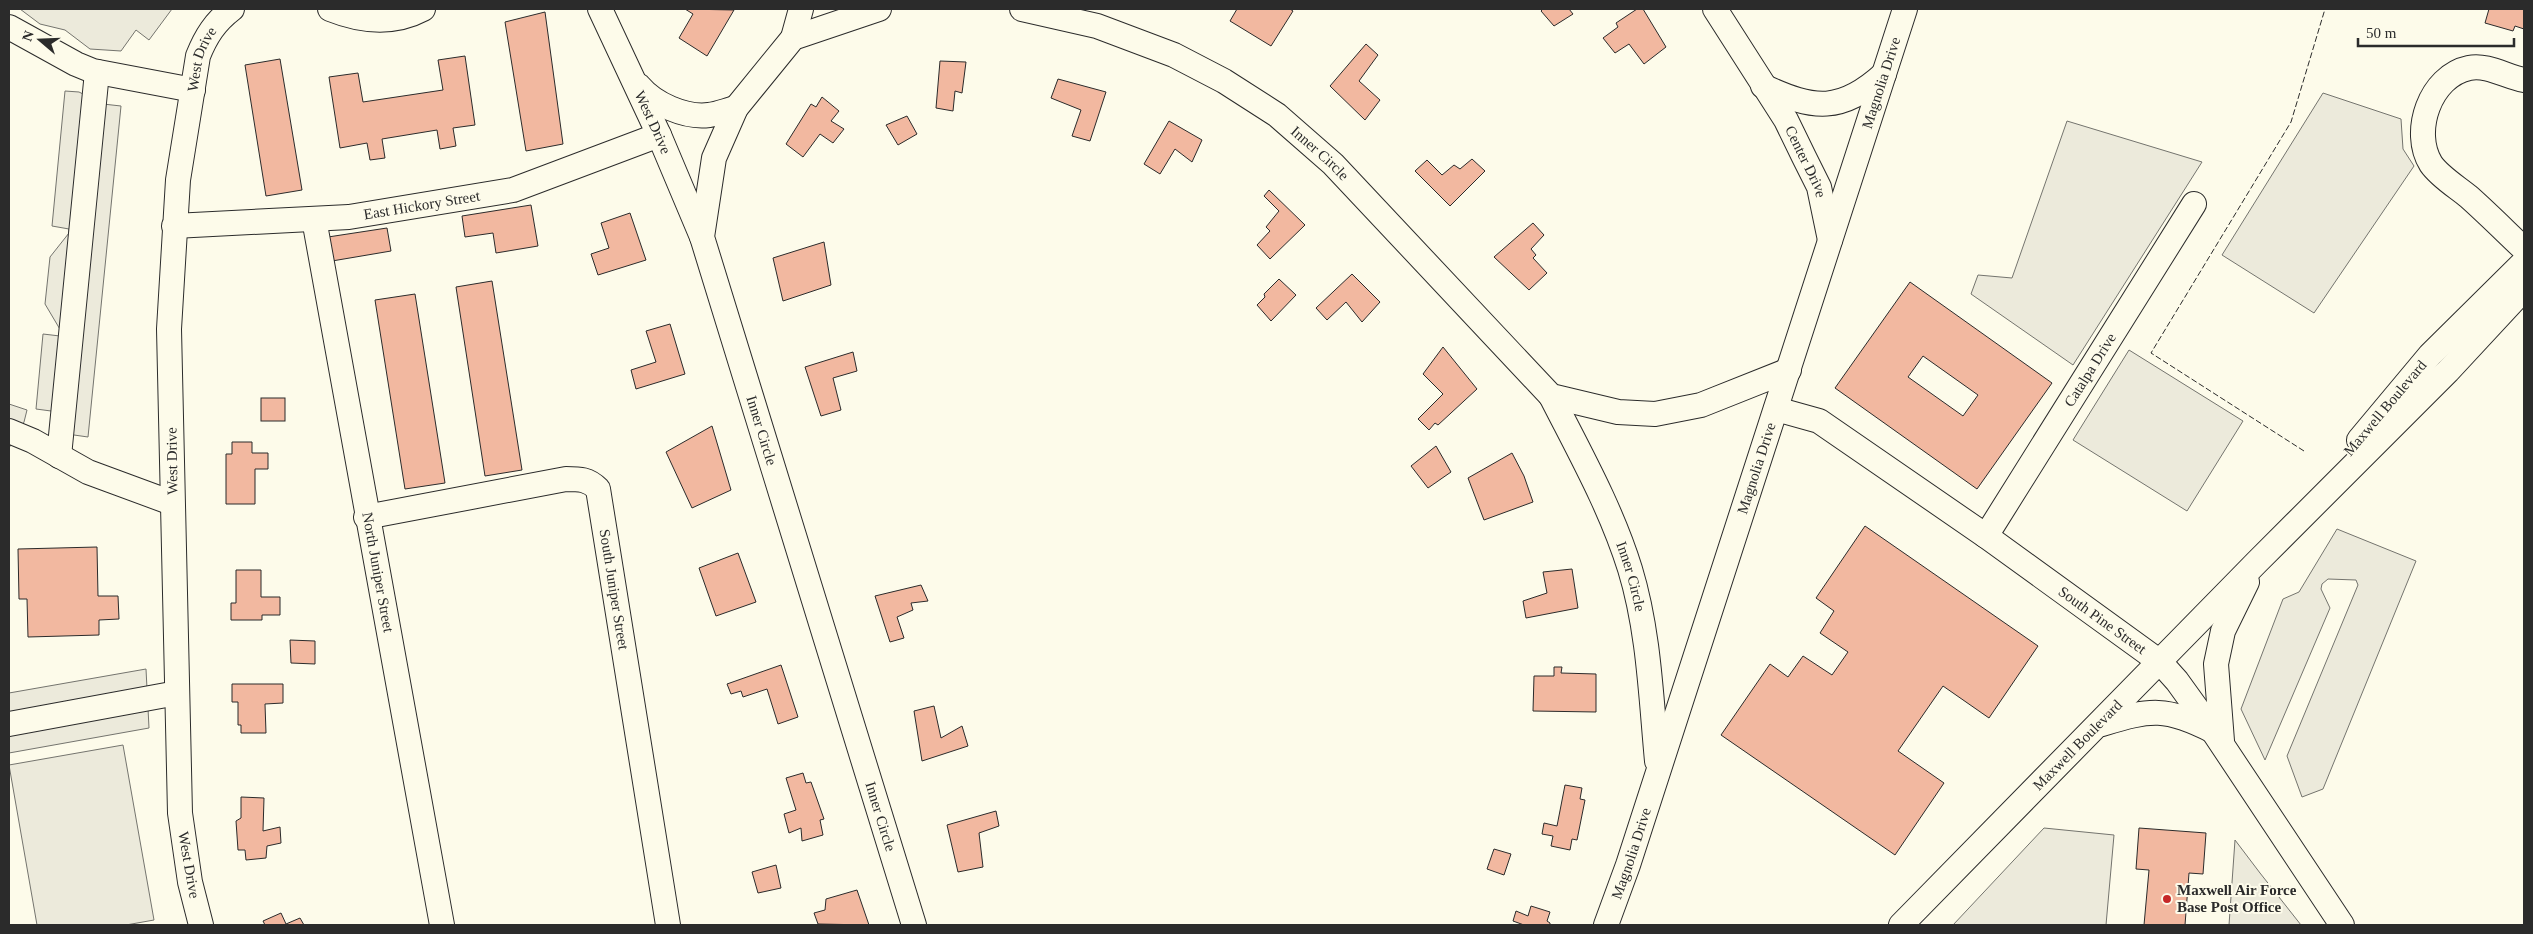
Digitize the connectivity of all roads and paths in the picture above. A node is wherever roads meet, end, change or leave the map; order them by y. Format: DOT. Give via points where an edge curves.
graph roads {
  1 [pos="232,9"];
  2 [pos="330,9"];
  3 [pos="423,9"];
  4 [pos="600,9"];
  5 [pos="801,9"];
  6 [pos="879,9"];
  7 [pos="1022,9"];
  8 [pos="1715,9"];
  9 [pos="1904,9"];
  10 [pos="9,27"];
  11 [pos="793,38"];
  12 [pos="97,72"];
  13 [pos="1884,74"];
  14 [pos="633,79"];
  15 [pos="2524,80"];
  16 [pos="1764,86"];
  17 [pos="192,90"];
  18 [pos="736,108"];
  19 [pos="659,135"];
  20 [pos="2194,204"];
  21 [pos="314,219"];
  22 [pos="174,226"];
  23 [pos="702,237"];
  24 [pos="1831,242"];
  25 [pos="2524,250"];
  26 [pos="2524,262"];
  27 [pos="2524,289"];
  28 [pos="1789,370"];
  29 [pos="1551,396"];
  30 [pos="1776,409"];
  31 [pos="9,431"];
  32 [pos="59,456"];
  33 [pos="172,503"];
  34 [pos="366,517"];
  35 [pos="1986,536"];
  36 [pos="2256,563"];
  37 [pos="2160,662"];
  38 [pos="177,693"];
  39 [pos="9,724"];
  40 [pos="2098,725"];
  41 [pos="2218,738"];
  42 [pos="1658,771"];
  43 [pos="201,925"];
  44 [pos="442,925"];
  45 [pos="668,925"];
  46 [pos="914,925"];
  47 [pos="1606,925"];
  48 [pos="1901,925"];
  49 [pos="2342,925"];
  1 -- 17 [label="street, West Drive" via="219,19 205,39 198,56"];
  2 -- 3 [label="street" via="377,20 398,18"];
  4 -- 14 [label="street, West Drive"];
  5 -- 11 [label="street"];
  6 -- 11 [label="street"];
  7 -- 29 [label="street, Inner Circle" via="1098,26 1174,55 1224,81 1277,115 1333,164"];
  8 -- 16 [label="street, Center Drive"];
  9 -- 13 [label="street, Magnolia Drive"];
  10 -- 12 [label="street"];
  11 -- 18 [label="street, Inner Circle"];
  12 -- 17 [label="street"];
  12 -- 32 [label="street"];
  13 -- 16 [label="street, Center Drive" via="1866,90 1831,104 1793,100"];
  13 -- 24 [label="street, Magnolia Drive"];
  14 -- 18 [label="street" via="646,95 664,106 708,115"];
  14 -- 19 [label="street, West Drive"];
  15 -- 25 [label="street" via="2483,68 2470,67 2458,71 2440,88 2426,109 2422,135 2432,165"];
  16 -- 24 [label="street, Center Drive" via="1786,120 1819,187"];
  17 -- 22 [label="street, West Drive"];
  18 -- 23 [label="street, Inner Circle" via="714,158"];
  19 -- 21 [label="street, East Hickory Street" via="513,190 349,217"];
  19 -- 23 [label="street, West Drive"];
  20 -- 35 [label="street, Catalpa Drive"];
  21 -- 22 [label="street, East Hickory Street"];
  21 -- 34 [label="street, North Juniper Street"];
  22 -- 33 [label="street, West Drive" via="169,329"];
  23 -- 46 [label="street, Inner Circle"];
  24 -- 28 [label="street, Magnolia Drive"];
  26 -- 36 [label="street, Maxwell Boulevard" via="2430,355"];
  27 -- 36 [label="street, Maxwell Boulevard" via="2448,371"];
  28 -- 29 [label="street" via="1701,405 1655,414 1618,412"];
  28 -- 30 [label="street, Magnolia Drive"];
  29 -- 42 [label="street, Inner Circle" via="1604,498 1630,571 1644,634"];
  30 -- 35 [label="street, South Pine Street" via="1819,421"];
  30 -- 42 [label="street, Magnolia Drive"];
  31 -- 32 [label="street"];
  32 -- 33 [label="street" via="88,472"];
  33 -- 38 [label="street, West Drive"];
  34 -- 44 [label="street, North Juniper Street"];
  34 -- 45 [label="street, South Juniper Street" via="566,479 581,478 598,489"];
  35 -- 37 [label="street, South Pine Street"];
  36 -- 37 [label="street, Maxwell Boulevard"];
  36 -- 41 [label="street" via="2223,631 2216,664"];
  37 -- 40 [label="street, Maxwell Boulevard"];
  37 -- 41 [label="street, South Pine Street"];
  38 -- 39 [label="street"];
  38 -- 43 [label="street, West Drive" via="180,813 190,882"];
  40 -- 41 [label="street" via="2134,714 2158,711 2188,719"];
  40 -- 48 [label="street, Maxwell Boulevard"];
  41 -- 49 [label="street, South Pine Street"];
  42 -- 47 [label="street, Magnolia Drive"];
}
